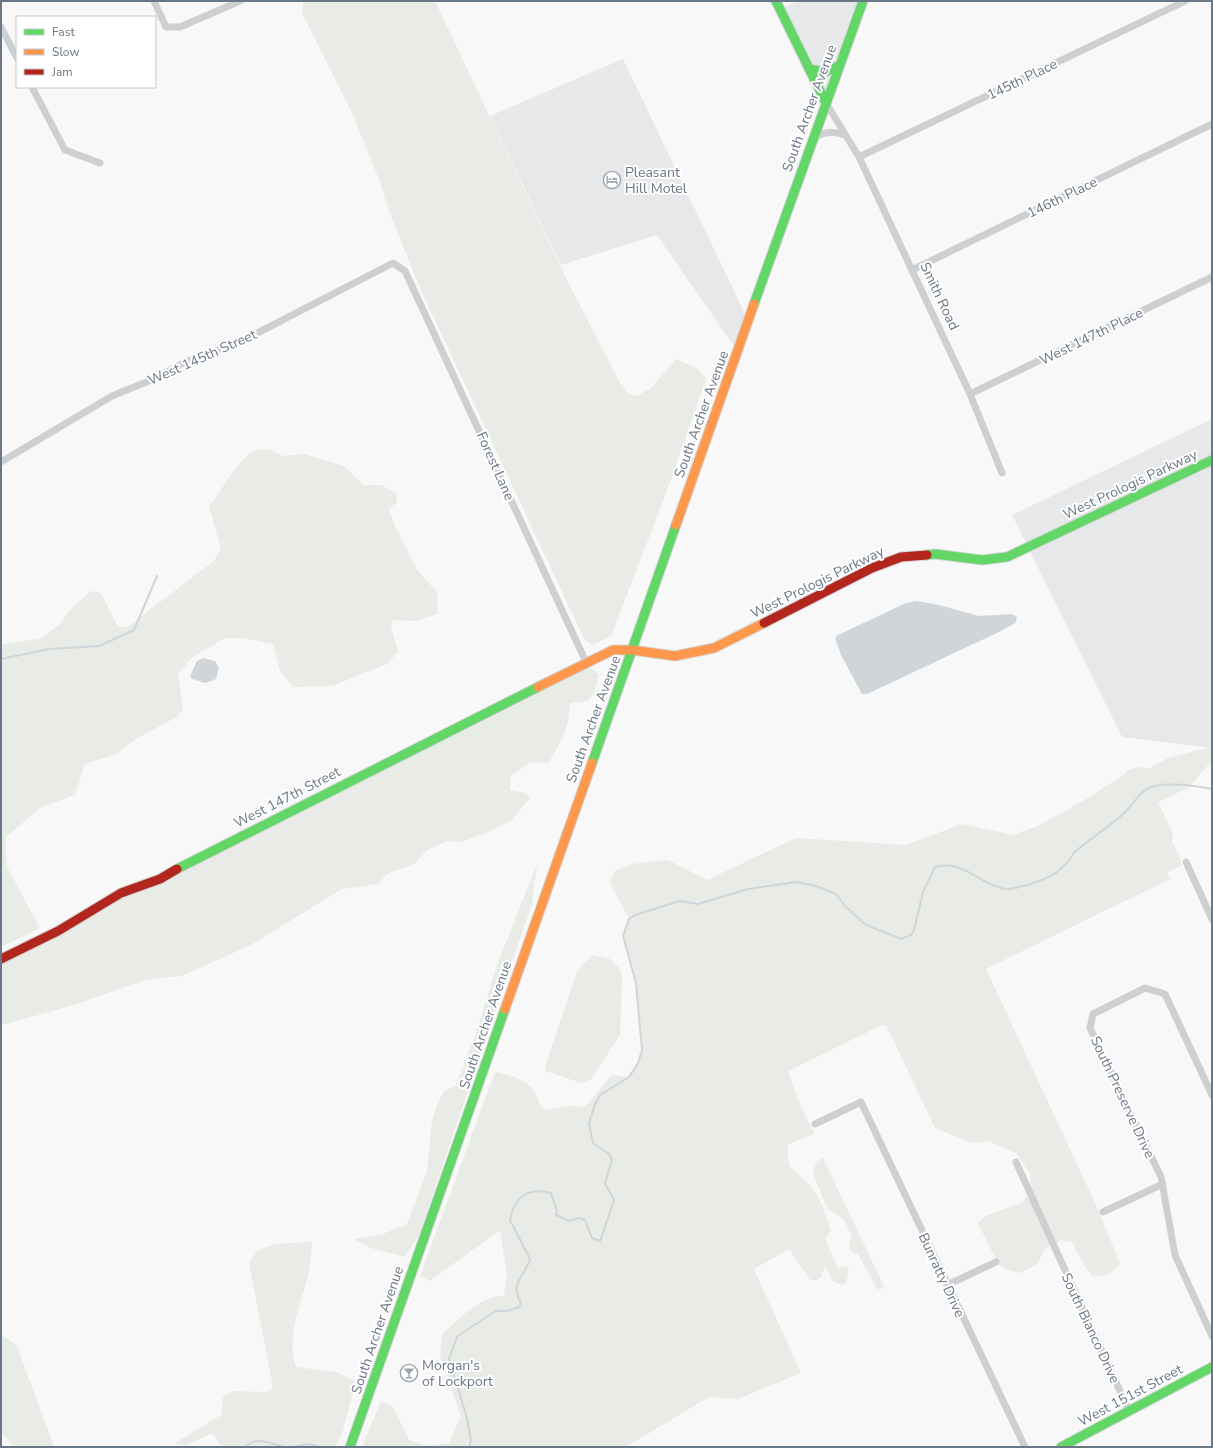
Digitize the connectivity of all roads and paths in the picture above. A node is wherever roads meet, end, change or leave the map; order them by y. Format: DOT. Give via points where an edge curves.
graph roads {
  1 [pos="154,1"];
  2 [pos="240,1"];
  3 [pos="776,1"];
  4 [pos="863,1"];
  5 [pos="1185,1"];
  6 [pos="1,27"];
  7 [pos="16,56"];
  8 [pos="840,65"];
  9 [pos="809,69"];
  10 [pos="33,88"];
  11 [pos="826,103"];
  12 [pos="1212,124"];
  13 [pos="845,135"];
  14 [pos="813,139"];
  15 [pos="859,157"];
  16 [pos="100,163"];
  17 [pos="912,270"];
  18 [pos="405,271"];
  19 [pos="1212,277"];
  20 [pos="970,394"];
  21 [pos="1212,460"];
  22 [pos="1,462"];
  23 [pos="1002,473"];
  24 [pos="632,650"];
  25 [pos="586,662"];
  26 [pos="1186,862"];
  27 [pos="1212,919"];
  28 [pos="1,959"];
  29 [pos="1212,1095"];
  30 [pos="815,1124"];
  31 [pos="1016,1162"];
  32 [pos="1163,1184"];
  33 [pos="1103,1212"];
  34 [pos="996,1262"];
  35 [pos="947,1285"];
  36 [pos="1212,1336"];
  37 [pos="1212,1367"];
  38 [pos="1129,1411"];
  39 [pos="350,1447"];
  40 [pos="1025,1447"];
  41 [pos="1061,1447"];
  1 -- 2 [label="street" via="166,26 170,27 180,27"];
  3 -- 9 [label="street, Smith Road"];
  4 -- 8 [label="street, South Archer Avenue"];
  5 -- 15 [label="street, 145th Place"];
  6 -- 7 [label="street"];
  8 -- 9 [label="street" via="825,72"];
  8 -- 11 [label="street, South Archer Avenue"];
  9 -- 11 [label="street, Smith Road"];
  10 -- 16 [label="street" via="65,150"];
  11 -- 13 [label="street, Smith Road"];
  11 -- 14 [label="street, South Archer Avenue"];
  12 -- 17 [label="street, 146th Place"];
  13 -- 14 [label="street" via="830,131 822,132"];
  13 -- 15 [label="street, Smith Road"];
  14 -- 24 [label="street, South Archer Avenue"];
  15 -- 17 [label="street, Smith Road"];
  17 -- 20 [label="street, Smith Road"];
  18 -- 22 [label="street, West 145th Street" via="393,263 240,342 185,362 156,378 112,396"];
  18 -- 25 [label="street, Forest Lane"];
  19 -- 20 [label="street, West 147th Place"];
  20 -- 23 [label="street, Smith Road"];
  21 -- 24 [label="street, West Prologis Parkway" via="1006,557 982,560 935,554 901,557 877,566 714,648 675,656"];
  24 -- 25 [label="street, West Prologis Parkway" via="613,650"];
  24 -- 39 [label="street, South Archer Avenue"];
  25 -- 28 [label="street, West 147th Street" via="179,868 160,880 121,893 58,931"];
  26 -- 27 [label="street"];
  29 -- 32 [label="street, South Preserve Drive" via="1165,994 1146,988 1093,1014 1090,1028"];
  30 -- 35 [label="street, Bunratty Drive" via="861,1102"];
  31 -- 38 [label="street, South Bianco Drive"];
  32 -- 33 [label="street"];
  32 -- 36 [label="street, South Preserve Drive" via="1175,1255"];
  34 -- 35 [label="street"];
  35 -- 40 [label="street, Bunratty Drive"];
  37 -- 38 [label="street, West 151st Street"];
  38 -- 41 [label="street, West 151st Street"];
}
